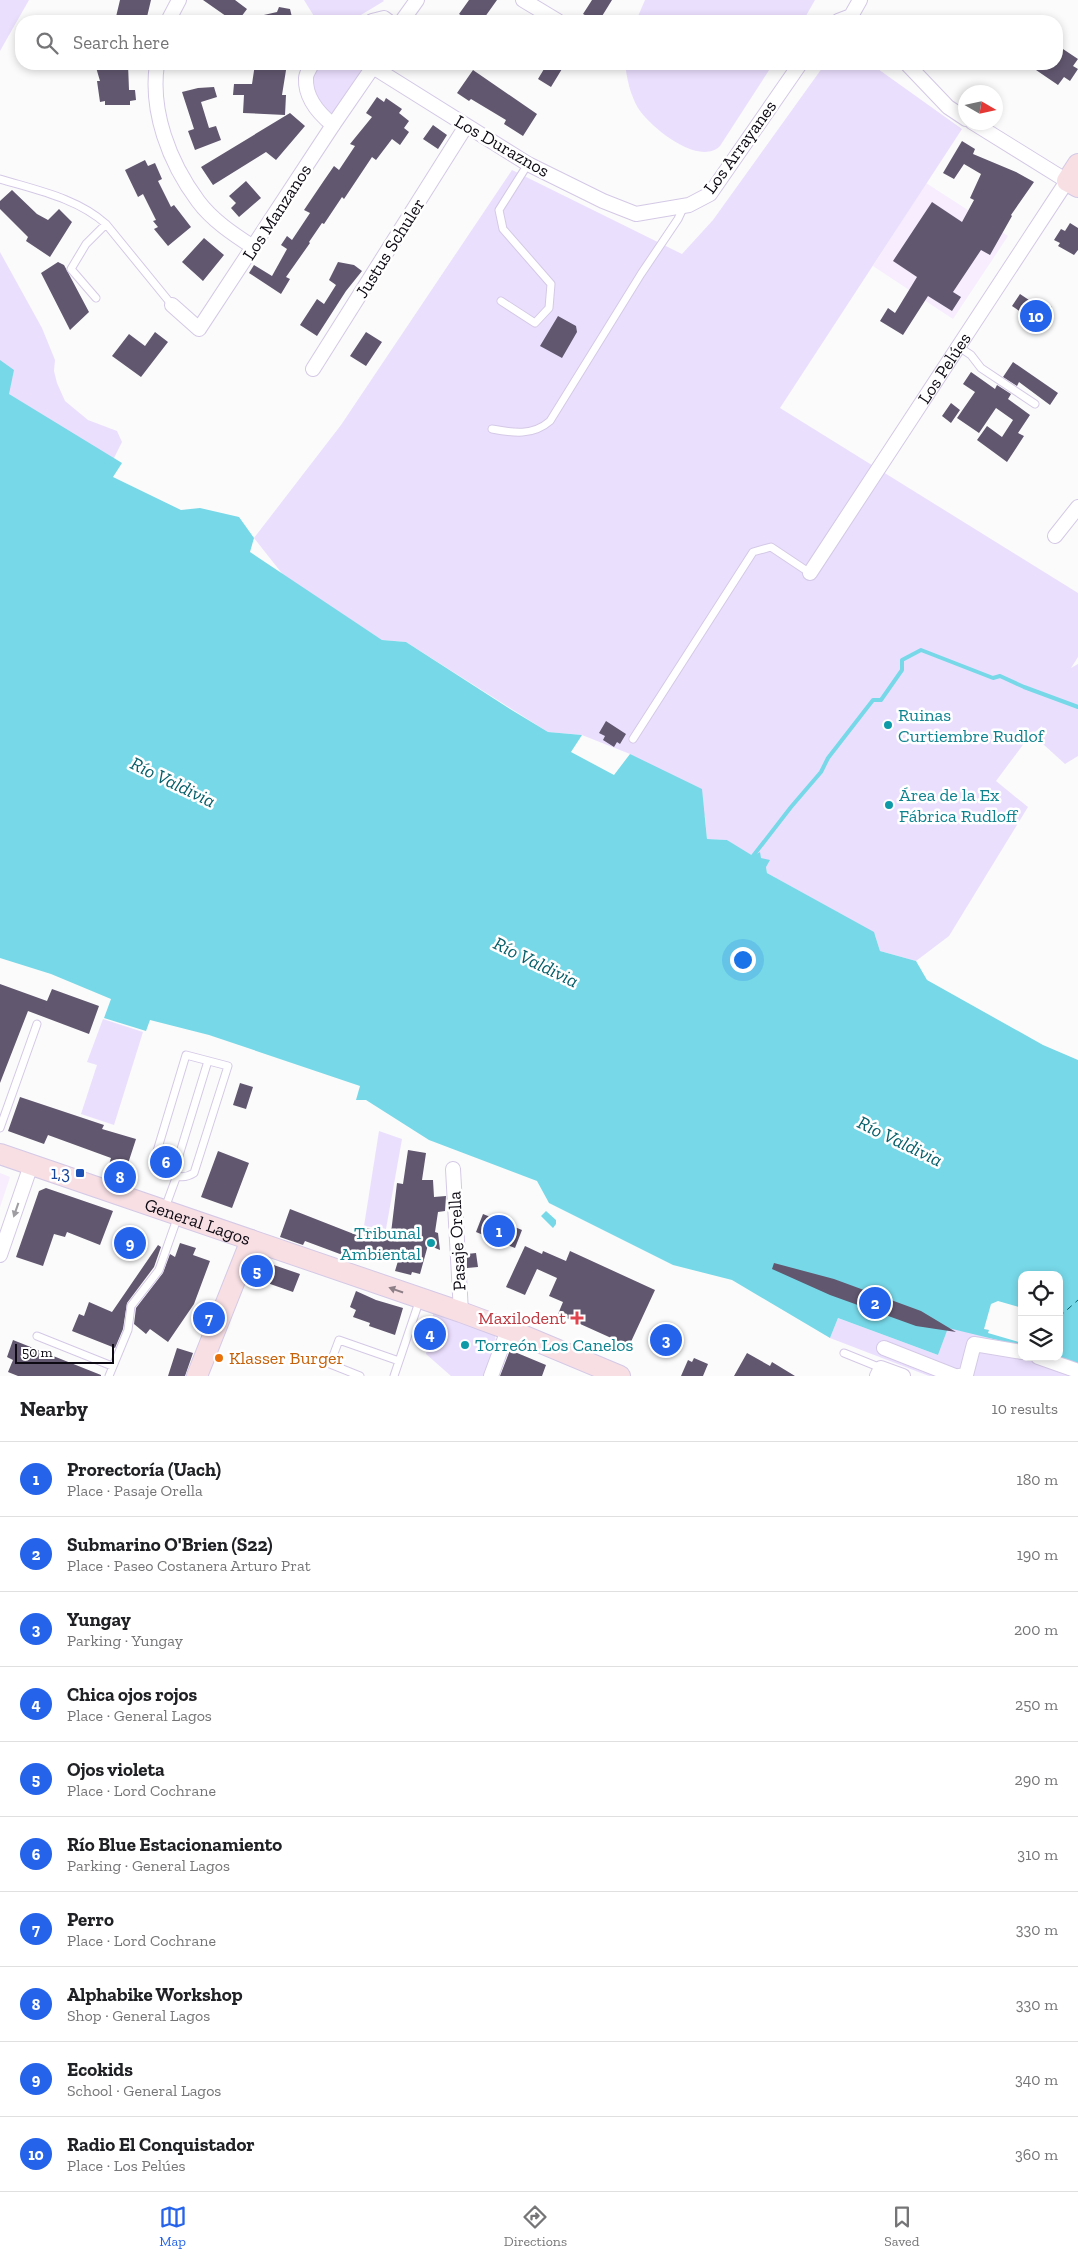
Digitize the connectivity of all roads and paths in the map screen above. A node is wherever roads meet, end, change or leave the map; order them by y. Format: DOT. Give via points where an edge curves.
graph roads {
  1 [pos="179,0"];
  2 [pos="417,0"];
  3 [pos="523,0"];
  4 [pos="860,0"];
  5 [pos="171,15"];
  6 [pos="406,15"];
  7 [pos="548,15"];
  8 [pos="852,15"];
  9 [pos="156,70"];
  10 [pos="309,70"];
  11 [pos="371,70"];
  12 [pos="382,70"];
  13 [pos="796,70"];
  14 [pos="913,70"];
  15 [pos="958,114"];
  16 [pos="333,124"];
  17 [pos="466,126"];
  18 [pos="987,130"];
  19 [pos="528,164"];
  20 [pos="1074,177"];
  21 [pos="0,179"];
  22 [pos="684,206"];
  23 [pos="636,214"];
  24 [pos="106,224"];
  25 [pos="254,247"];
  26 [pos="96,298"];
  27 [pos="501,301"];
  28 [pos="172,305"];
  29 [pos="959,347"];
  30 [pos="313,370"];
  31 [pos="1035,404"];
  32 [pos="492,429"];
  33 [pos="1078,507"];
  34 [pos="1056,536"];
  35 [pos="810,573"];
  36 [pos="633,739"];
  37 [pos="37,1024"];
  38 [pos="208,1061"];
  39 [pos="0,1128"];
  40 [pos="0,1154"];
  41 [pos="31,1165"];
  42 [pos="453,1169"];
  43 [pos="174,1176"];
  44 [pos="171,1213"];
  45 [pos="251,1240"];
  46 [pos="0,1255"];
  47 [pos="420,1298"];
  48 [pos="460,1312"];
  49 [pos="508,1330"];
  50 [pos="37,1336"];
  51 [pos="884,1348"];
  52 [pos="1018,1351"];
  53 [pos="844,1353"];
  54 [pos="399,1361"];
  55 [pos="1049,1361"];
  56 [pos="112,1366"];
  57 [pos="1078,1371"];
  58 [pos="879,1372"];
  59 [pos="109,1376"];
  60 [pos="197,1376"];
  61 [pos="360,1376"];
  62 [pos="394,1376"];
  63 [pos="491,1376"];
  64 [pos="620,1376"];
  65 [pos="903,1376"];
  66 [pos="963,1376"];
  1 -- 5 [label="street"];
  2 -- 6 [label="street"];
  3 -- 7 [label="street"];
  4 -- 8 [label="street"];
  9 -- 25 [label="street" via="158,112 167,145 185,180 198,202 212,216"];
  10 -- 16 [label="street" via="305,77 310,100 320,115"];
  11 -- 16 [label="street, Los Manzanos"];
  12 -- 17 [label="street, Los Duraznos"];
  13 -- 22 [label="street, Los Arrayanes" via="710,194"];
  14 -- 15 [label="street"];
  16 -- 25 [label="street, Los Manzanos"];
  17 -- 19 [label="street, Los Duraznos"];
  17 -- 30 [label="street, Justus Schuler"];
  18 -- 20 [label="street"];
  19 -- 23 [label="street, Los Duraznos"];
  19 -- 27 [label="lane" via="499,210 503,229 551,284 548,308 535,323"];
  20 -- 29 [label="street, Los Pelúes"];
  21 -- 24 [label="lane" via="68,200 94,213"];
  22 -- 23 [label="street, Los Arrayanes"];
  22 -- 32 [label="lane" via="550,421 527,432"];
  24 -- 26 [label="lane" via="86,244 71,269"];
  24 -- 28 [label="lane"];
  25 -- 28 [label="street, Los Manzanos" via="200,329"];
  29 -- 31 [label="lane" via="972,355 981,368"];
  29 -- 35 [label="street, Los Pelúes"];
  33 -- 34 [label="street"];
  35 -- 36 [label="lane" via="771,547 754,552"];
  37 -- 39 [label="lane"];
  38 -- 43 [label="lane"];
  38 -- 43 [label="lane" via="228,1066 194,1173 187,1178"];
  38 -- 43 [label="lane" via="186,1055 154,1161"];
  40 -- 41 [label="main road, General Lagos"];
  41 -- 44 [label="main road, General Lagos"];
  41 -- 46 [label="street, one-way"];
  42 -- 48 [label="street, Pasaje Orella"];
  43 -- 44 [label="lane"];
  44 -- 45 [label="main road, General Lagos"];
  44 -- 56 [label="lane" via="159,1270 131,1306 128,1330"];
  47 -- 45 [label="main road, General Lagos, one-way"];
  45 -- 60 [label="main road"];
  47 -- 48 [label="main road, General Lagos"];
  47 -- 54 [label="lane"];
  48 -- 49 [label="main road, General Lagos"];
  49 -- 63 [label="street"];
  49 -- 64 [label="main road, General Lagos"];
  50 -- 56 [label="lane"];
  51 -- 66 [label="street"];
  52 -- 66 [label="street" via="974,1344"];
  53 -- 58 [label="lane"];
  54 -- 61 [label="lane" via="340,1340 330,1364"];
  54 -- 62 [label="lane"];
  55 -- 57 [label="street"];
  56 -- 59 [label="lane"];
  58 -- 65 [label="street"];
}
